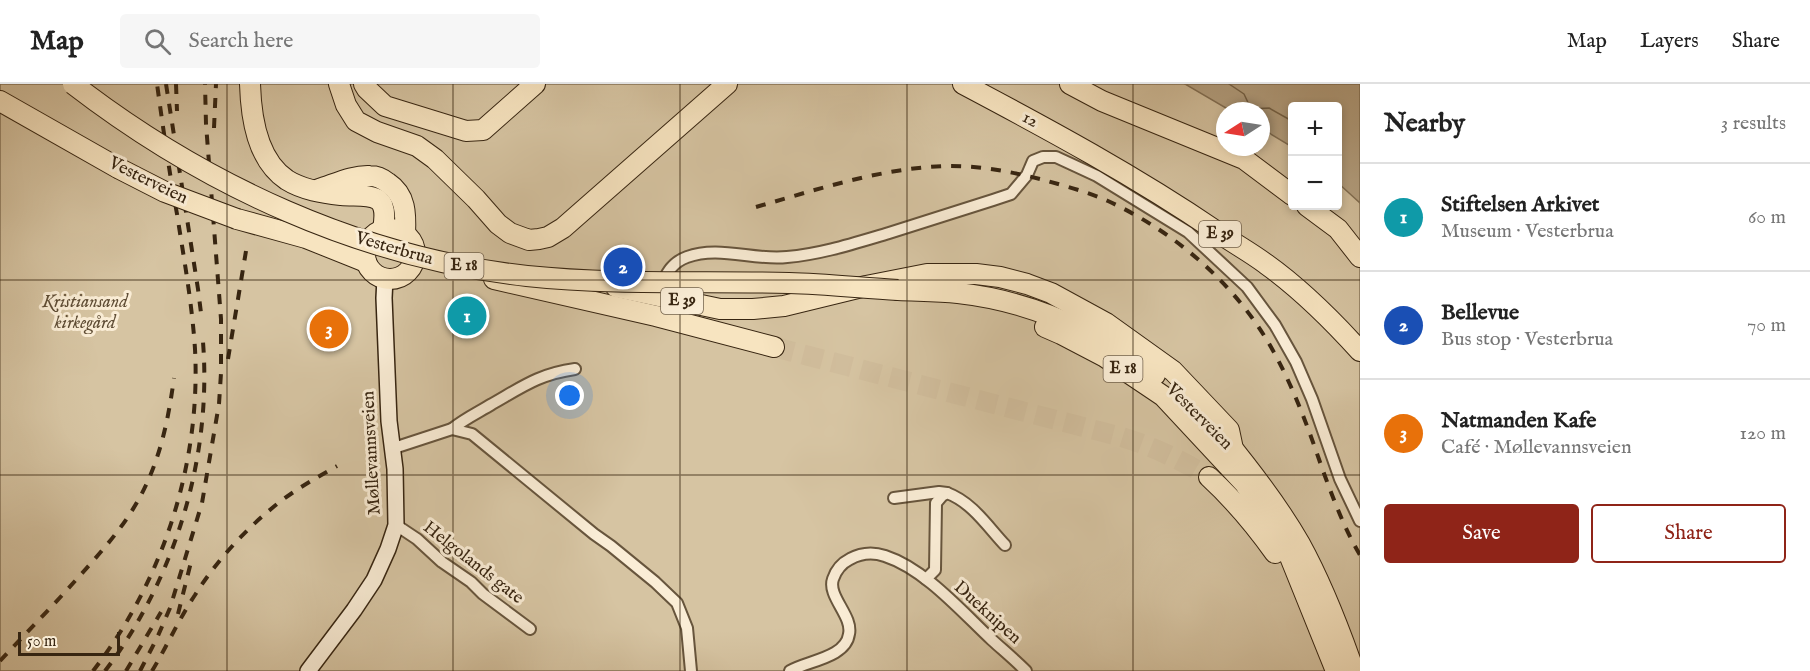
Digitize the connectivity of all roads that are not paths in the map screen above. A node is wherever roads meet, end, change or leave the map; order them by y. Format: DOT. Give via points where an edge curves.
graph roads {
  1 [pos="74,84"];
  2 [pos="250,84"];
  3 [pos="339,84"];
  4 [pos="364,84"];
  5 [pos="535,84"];
  6 [pos="727,84"];
  7 [pos="963,84"];
  8 [pos="1070,84"];
  9 [pos="0,101"];
  10 [pos="314,190"];
  11 [pos="1288,191"];
  12 [pos="1312,210"];
  13 [pos="383,229"];
  14 [pos="306,238"];
  15 [pos="367,242"];
  16 [pos="410,249"];
  17 [pos="1360,257"];
  18 [pos="366,262"];
  19 [pos="385,278"];
  20 [pos="934,294"];
  21 [pos="659,295"];
  22 [pos="656,316"];
  23 [pos="774,347"];
  24 [pos="1360,351"];
  25 [pos="575,369"];
  26 [pos="452,429"];
  27 [pos="394,448"];
  28 [pos="1233,449"];
  29 [pos="1209,477"];
  30 [pos="947,493"];
  31 [pos="894,498"];
  32 [pos="1360,521"];
  33 [pos="396,525"];
  34 [pos="1005,545"];
  35 [pos="926,579"];
  36 [pos="1305,594"];
  37 [pos="1337,626"];
  38 [pos="530,628"];
  39 [pos="1360,657"];
  40 [pos="308,671"];
  41 [pos="691,671"];
  42 [pos="790,671"];
  43 [pos="1026,671"];
  44 [pos="1336,671"];
  45 [pos="1354,671"];
  1 -- 20 [label="highway, Vesterbrua / E 18, bridge" via="203,169 305,219 394,251 525,276 592,282 790,283"];
  2 -- 10 [label="highway" via="256,132 266,158 287,180"];
  3 -- 6 [label="highway" via="356,121 417,146 447,169 498,224 529,240 548,237 563,228"];
  4 -- 5 [label="highway" via="385,106 466,131 483,130"];
  7 -- 24 [label="highway, 12 / E 39" via="1173,202 1265,263 1298,288"];
  8 -- 11 [label="highway" via="1244,159"];
  9 -- 14 [label="highway, Vesterveien, bridge" via="175,196"];
  10 -- 13 [label="highway" via="375,198 386,214"];
  10 -- 16 [label="highway" via="354,178 371,176 385,180 402,199"];
  12 -- 17 [label="highway" via="1338,229"];
  13 -- 15 [label="highway"];
  13 -- 16 [label="highway, E 39" via="398,230"];
  14 -- 15 [label="highway, Vesterveien"];
  14 -- 18 [label="highway, Vesterveien"];
  15 -- 18 [label="highway"];
  16 -- 19 [label="highway" via="407,271"];
  16 -- 21 [label="highway, E 39"];
  16 -- 22 [label="highway, E 39" via="427,264"];
  18 -- 19 [label="highway" via="370,270"];
  19 -- 27 [label="main road, Møllevannsveien" via="389,421"];
  20 -- 28 [label="highway, Vesterveien / E 18" via="956,293 1007,303 1087,331 1168,384"];
  20 -- 36 [label="highway, Vesterveien / E 18" via="1019,317 1061,334 1105,357 1162,396 1245,484 1290,557"];
  21 -- 22 [label="street"];
  21 -- 28 [label="highway, E 39" via="720,309 753,309 784,306 927,274 976,274 1027,284 1106,322 1173,371 1229,430"];
  21 -- 32 [label="street" via="667,272 689,256 717,252 785,258 830,251 1011,194 1034,161 1056,157 1097,176 1188,232 1247,286 1296,362"];
  22 -- 23 [label="highway, E 39"];
  25 -- 26 [label="street" via="523,385"];
  26 -- 27 [label="street"];
  26 -- 41 [label="street" via="472,434 677,603 687,628"];
  27 -- 33 [label="main road, Møllevannsveien"];
  28 -- 37 [label="highway, Vesterveien / E 39" via="1299,544"];
  29 -- 36 [label="highway" via="1252,523"];
  30 -- 31 [label="street"];
  30 -- 34 [label="street" via="967,505"];
  30 -- 35 [label="street, Dueknipen" via="936,503 934,570"];
  33 -- 38 [label="street, Helgolands gate"];
  33 -- 40 [label="main road, Møllevannsveien" via="374,580"];
  35 -- 42 [label="street, Dueknipen" via="885,556 865,554 847,560 832,582 850,628 849,637 834,653"];
  35 -- 43 [label="street, Dueknipen"];
  36 -- 44 [label="highway, Vesterveien"];
  37 -- 39 [label="highway, E 39"];
  37 -- 45 [label="highway, Vesterveien / E 39"];
}
